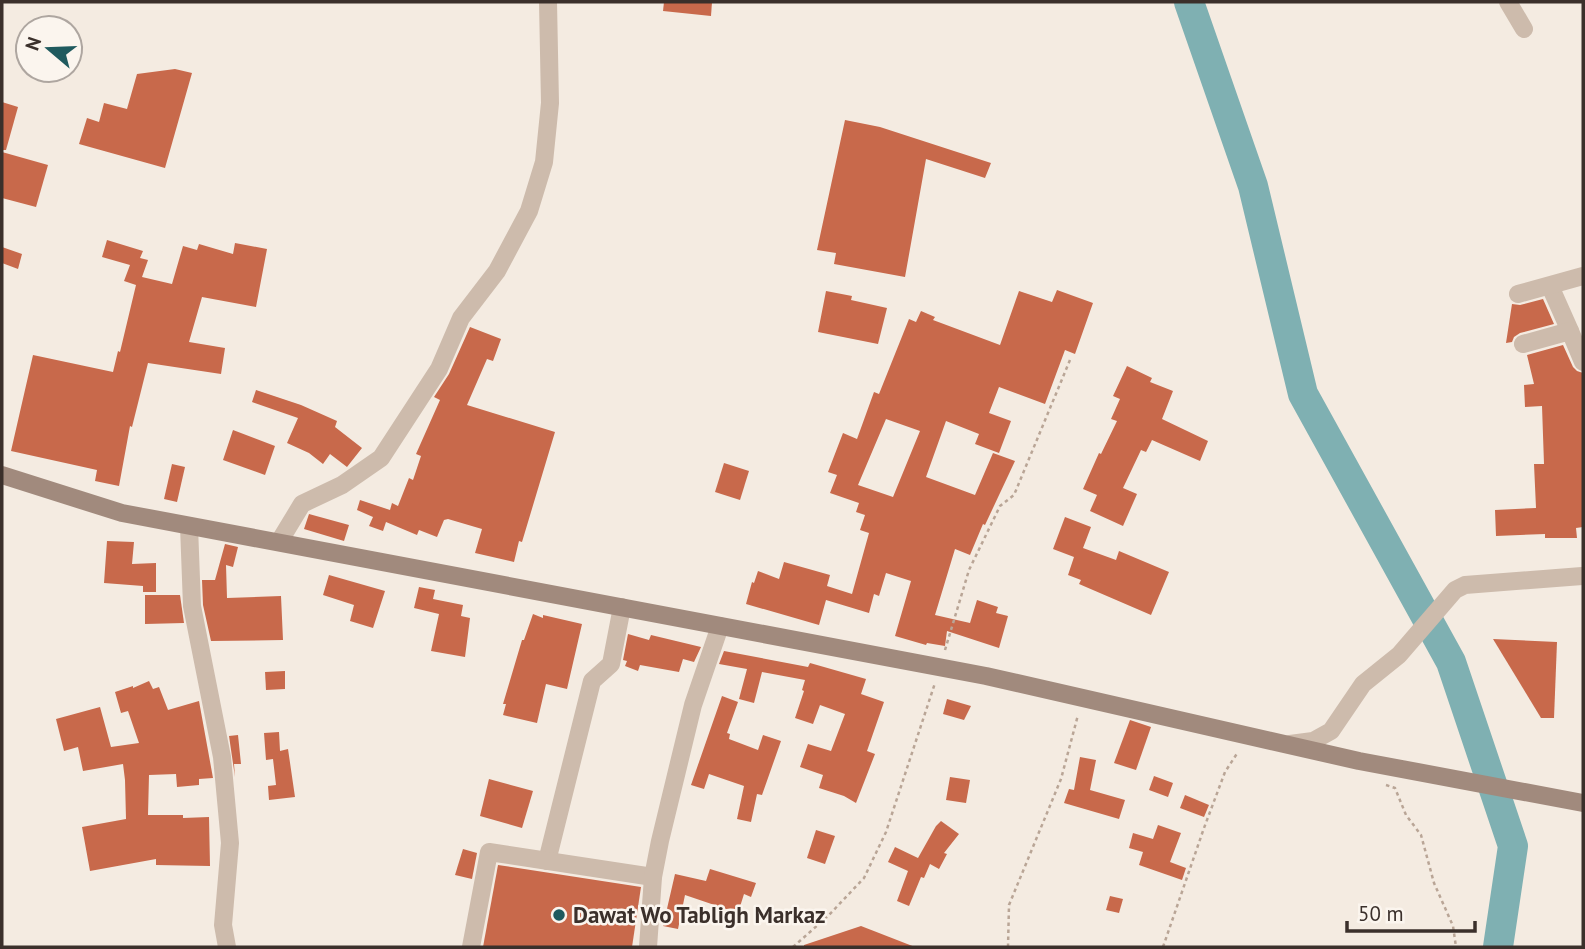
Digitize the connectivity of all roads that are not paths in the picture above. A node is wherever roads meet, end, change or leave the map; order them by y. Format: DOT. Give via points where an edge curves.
graph roads {
  1 [pos="548,2"];
  2 [pos="1508,2"];
  3 [pos="1524,29"];
  4 [pos="1583,276"];
  5 [pos="1550,286"];
  6 [pos="1518,294"];
  7 [pos="1570,331"];
  8 [pos="1524,344"];
  9 [pos="1583,362"];
  10 [pos="2,475"];
  11 [pos="189,526"];
  12 [pos="279,542"];
  13 [pos="1582,576"];
  14 [pos="622,607"];
  15 [pos="720,626"];
  16 [pos="1288,744"];
  17 [pos="1583,803"];
  18 [pos="547,861"];
  19 [pos="653,877"];
  20 [pos="227,947"];
  21 [pos="471,947"];
  22 [pos="648,947"];
  1 -- 12 [label="street" via="550,103 544,162 529,211 497,271 461,318 439,369 381,458 342,485 302,504"];
  2 -- 3 [label="street"];
  4 -- 5 [label="street"];
  5 -- 6 [label="street"];
  5 -- 7 [label="street"];
  7 -- 8 [label="street"];
  7 -- 9 [label="street"];
  10 -- 11 [label="main road" via="122,513"];
  11 -- 12 [label="main road"];
  11 -- 20 [label="street" via="192,606 222,757 230,844 222,925"];
  12 -- 14 [label="main road"];
  13 -- 16 [label="street" via="1465,585 1448,596 1399,655 1363,684 1331,731 1313,741"];
  14 -- 15 [label="main road"];
  14 -- 18 [label="street" via="611,664 592,681"];
  15 -- 16 [label="main road" via="940,667"];
  15 -- 19 [label="street" via="693,705"];
  16 -- 17 [label="main road"];
  18 -- 19 [label="street"];
  18 -- 21 [label="street" via="489,852"];
  19 -- 22 [label="street"];
}
